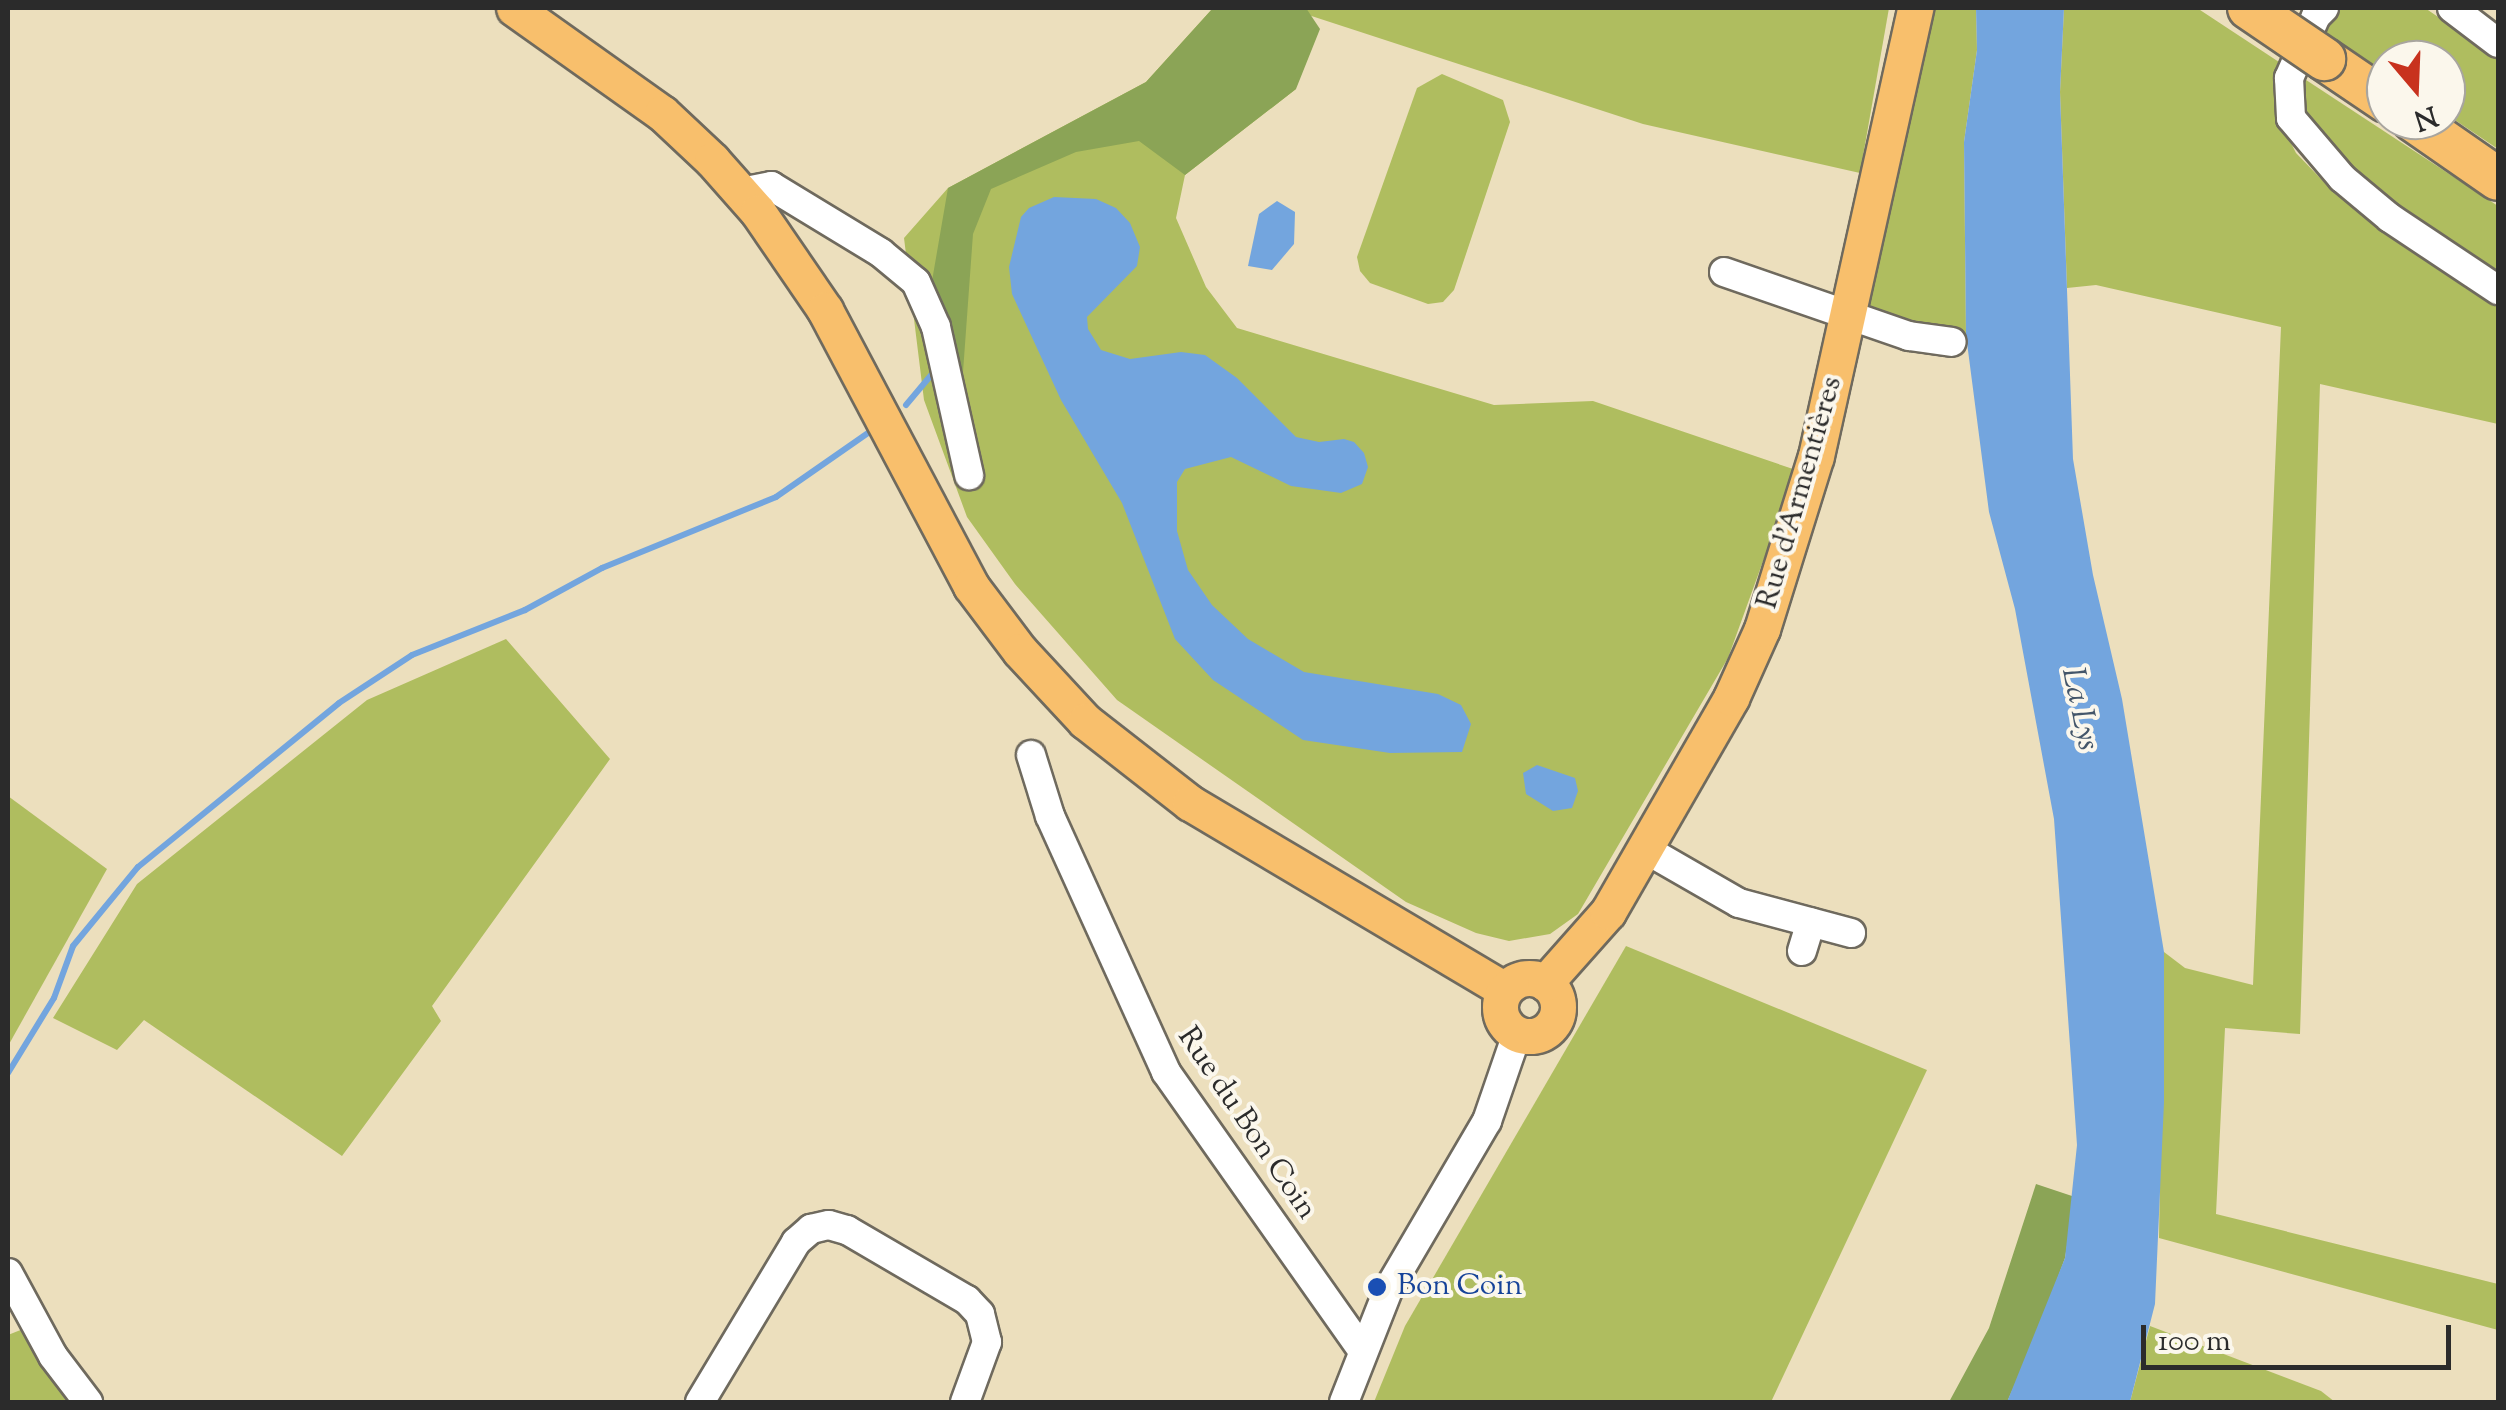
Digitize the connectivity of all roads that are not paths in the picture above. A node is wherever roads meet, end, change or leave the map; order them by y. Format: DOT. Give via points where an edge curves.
graph roads {
  1 [pos="514,8"];
  2 [pos="1914,8"];
  3 [pos="2249,8"];
  4 [pos="2324,8"];
  5 [pos="2452,8"];
  6 [pos="2498,42"];
  7 [pos="2366,87"];
  8 [pos="2442,140"];
  9 [pos="2498,179"];
  10 [pos="742,192"];
  11 [pos="1724,272"];
  12 [pos="2498,290"];
  13 [pos="1848,317"];
  14 [pos="1952,342"];
  15 [pos="969,474"];
  16 [pos="1031,754"];
  17 [pos="1644,849"];
  18 [pos="1811,922"];
  19 [pos="1852,933"];
  20 [pos="1802,951"];
  21 [pos="1545,983"];
  22 [pos="1505,990"];
  23 [pos="1517,1034"];
  24 [pos="8,1273"];
  25 [pos="1362,1351"];
  26 [pos="88,1402"];
  27 [pos="700,1402"];
  28 [pos="965,1402"];
  29 [pos="1344,1402"];
  1 -- 10 [label="main road" via="638,94"];
  2 -- 13 [label="main road, Rue d'Armentières"];
  3 -- 7 [label="highway, bridge"];
  4 -- 12 [label="street" via="2289,78 2290,118 2390,218"];
  5 -- 6 [label="street"];
  8 -- 9 [label="highway"];
  10 -- 15 [label="street" via="771,186 916,282 936,327"];
  10 -- 22 [label="main road" via="825,310 971,586 1053,688 1132,762 1190,803"];
  11 -- 13 [label="street"];
  13 -- 14 [label="street"];
  13 -- 17 [label="main road, Rue d'Armentières" via="1798,526 1762,629"];
  16 -- 25 [label="street, Rue du Bon Coin" via="1050,816 1156,1052"];
  17 -- 18 [label="street" via="1739,903"];
  17 -- 21 [label="main road, Rue d'Armentières" via="1600,924"];
  18 -- 19 [label="street"];
  18 -- 20 [label="street"];
  21 -- 22 [label="main road" via="1524,979"];
  21 -- 23 [label="main road" via="1557,1002 1555,1019 1539,1034"];
  22 -- 23 [label="main road" via="1500,1015"];
  23 -- 25 [label="street" via="1487,1121 1395,1277"];
  24 -- 26 [label="street" via="53,1356"];
  25 -- 29 [label="street"];
  27 -- 28 [label="street" via="796,1242 829,1225 950,1290 980,1314 986,1342"];
}
